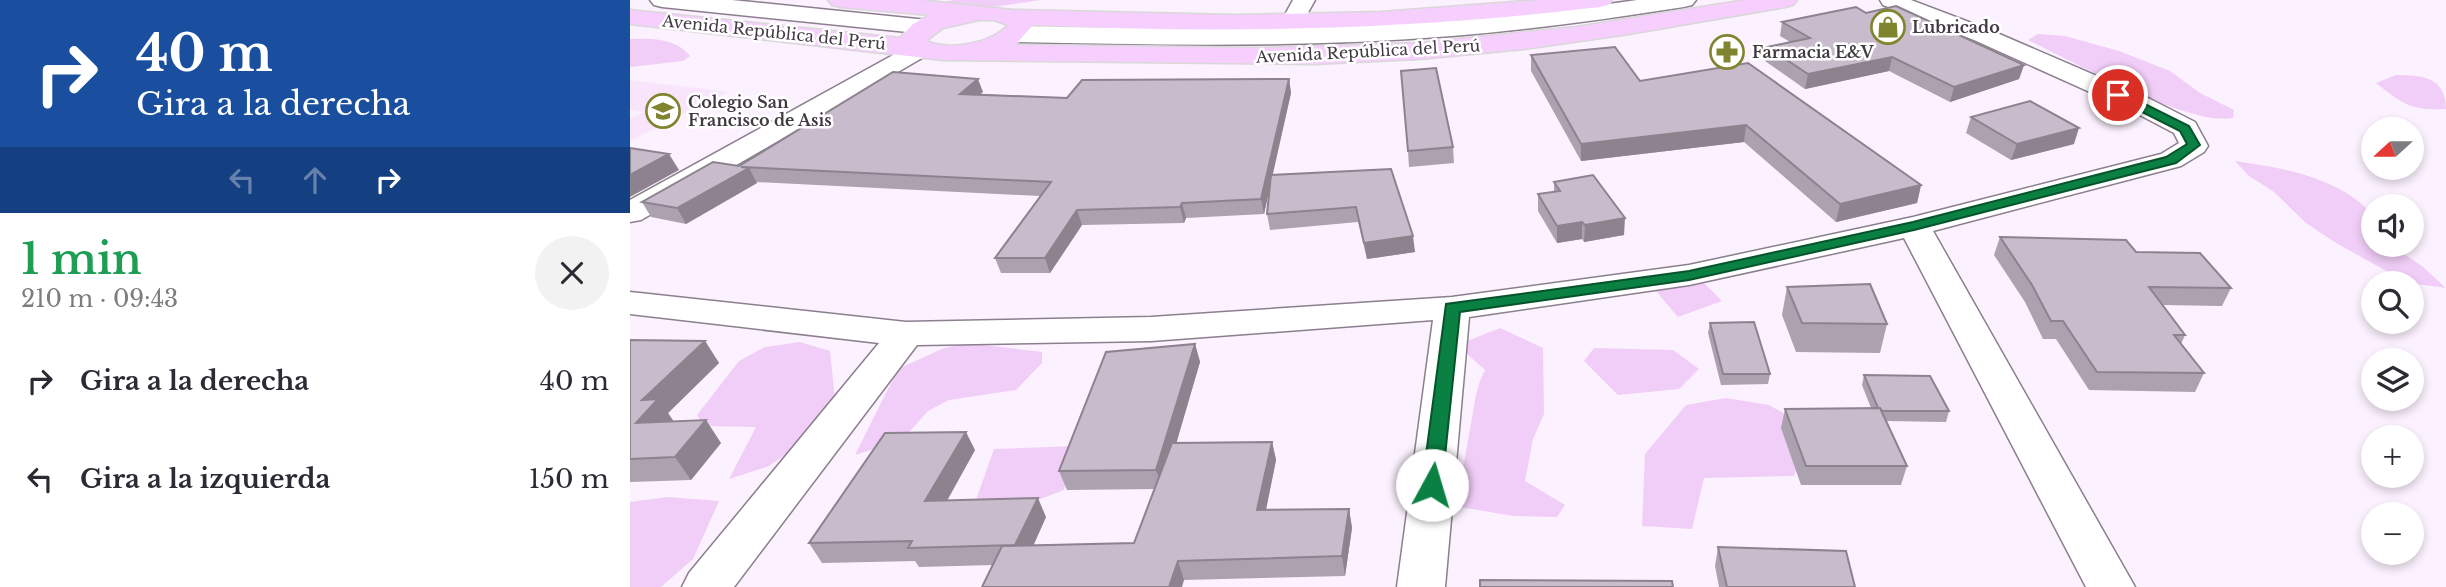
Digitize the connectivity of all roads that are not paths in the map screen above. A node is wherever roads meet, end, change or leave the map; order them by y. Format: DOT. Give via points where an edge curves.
graph roads {
  1 [pos="662,0"];
  2 [pos="840,0"];
  3 [pos="1304,0"];
  4 [pos="1600,0"];
  5 [pos="1684,0"];
  6 [pos="1785,0"];
  7 [pos="1891,0"];
  8 [pos="984,13"];
  9 [pos="630,17"];
  10 [pos="1292,22"];
  11 [pos="1014,25"];
  12 [pos="929,44"];
  13 [pos="630,213"];
  14 [pos="1914,226"];
  15 [pos="630,303"];
  16 [pos="1452,308"];
  17 [pos="906,334"];
  18 [pos="706,587"];
  19 [pos="1420,587"];
  20 [pos="2110,587"];
  1 -- 12 [label="street"];
  2 -- 8 [label="highway"];
  3 -- 10 [label="street"];
  4 -- 10 [label="highway, Avenida República del Perú" via="1447,16"];
  5 -- 11 [label="street" via="1449,29 1158,38"];
  6 -- 12 [label="highway, Avenida República del Perú" via="1574,34 1368,54 1219,57"];
  7 -- 14 [label="street" via="2141,105 2185,128 2194,145 2171,160"];
  8 -- 11 [label="highway, Avenida República del Perú"];
  8 -- 12 [label="highway" via="953,18"];
  9 -- 12 [label="highway, Avenida República del Perú"];
  10 -- 11 [label="highway, Avenida República del Perú"];
  11 -- 12 [label="highway" via="982,48"];
  12 -- 13 [label="street"];
  14 -- 16 [label="street" via="1689,275"];
  14 -- 20 [label="street"];
  15 -- 17 [label="street"];
  16 -- 17 [label="street" via="1151,329"];
  16 -- 19 [label="street"];
  17 -- 18 [label="street"];
}
